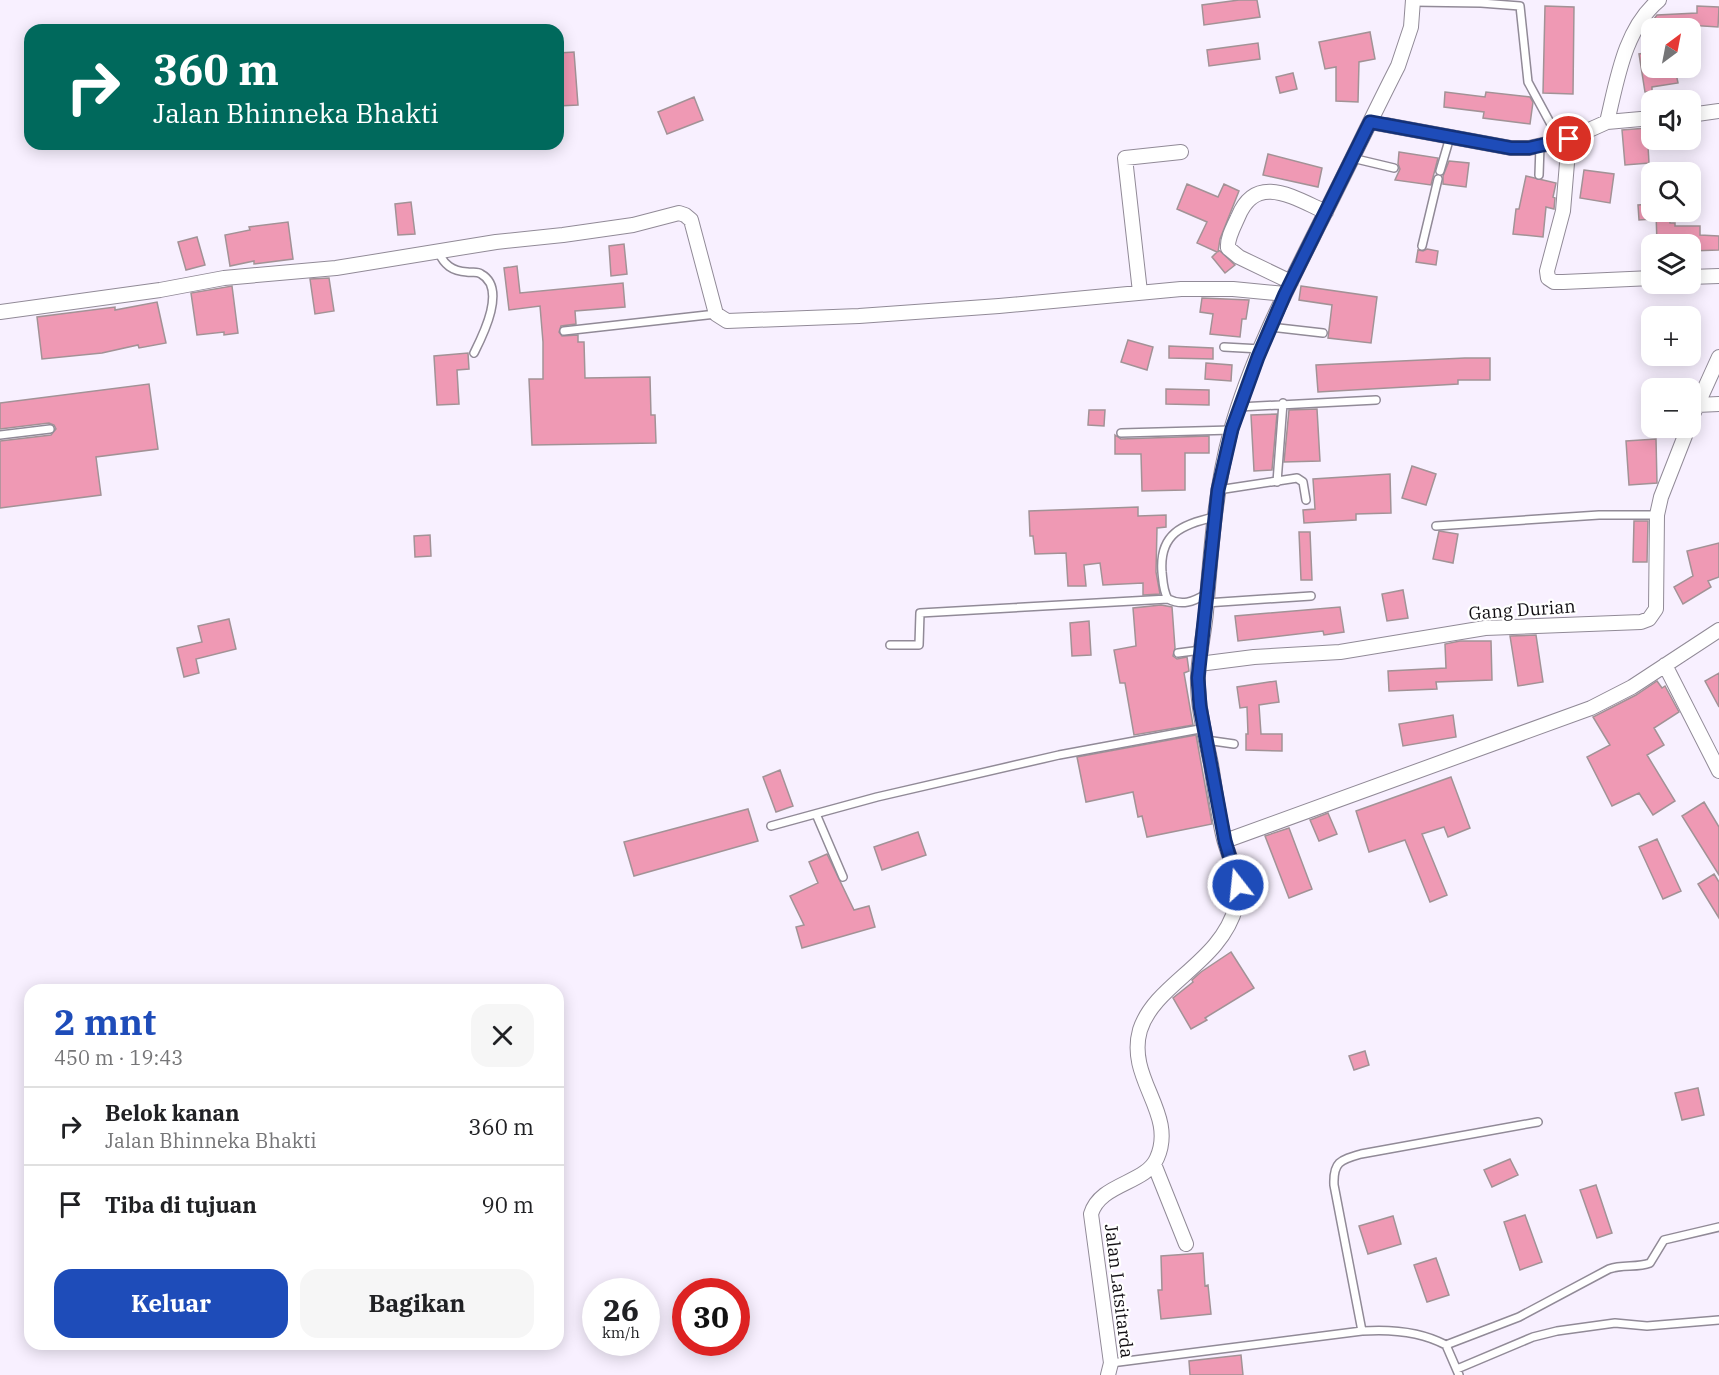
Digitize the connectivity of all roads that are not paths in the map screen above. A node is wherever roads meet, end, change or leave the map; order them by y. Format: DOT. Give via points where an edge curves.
graph roads {
  1 [pos="1659,0"];
  2 [pos="1413,1"];
  3 [pos="1719,111"];
  4 [pos="1701,113"];
  5 [pos="1641,119"];
  6 [pos="1370,122"];
  7 [pos="1607,122"];
  8 [pos="1450,137"];
  9 [pos="1565,140"];
  10 [pos="1540,146"];
  11 [pos="1181,152"];
  12 [pos="1352,158"];
  13 [pos="1394,168"];
  14 [pos="1539,175"];
  15 [pos="1326,212"];
  16 [pos="1422,246"];
  17 [pos="438,251"];
  18 [pos="1719,276"];
  19 [pos="1701,277"];
  20 [pos="1641,278"];
  21 [pos="1288,288"];
  22 [pos="1140,292"];
  23 [pos="0,312"];
  24 [pos="716,314"];
  25 [pos="1270,327"];
  26 [pos="564,331"];
  27 [pos="1323,333"];
  28 [pos="1224,347"];
  29 [pos="1261,349"];
  30 [pos="474,352"];
  31 [pos="1719,357"];
  32 [pos="1701,396"];
  33 [pos="1376,400"];
  34 [pos="1283,403"];
  35 [pos="1719,404"];
  36 [pos="1701,405"];
  37 [pos="1239,407"];
  38 [pos="50,429"];
  39 [pos="1232,429"];
  40 [pos="1121,433"];
  41 [pos="0,435"];
  42 [pos="1684,438"];
  43 [pos="1277,483"];
  44 [pos="1218,490"];
  45 [pos="1306,500"];
  46 [pos="1657,515"];
  47 [pos="1215,517"];
  48 [pos="1436,526"];
  49 [pos="1311,596"];
  50 [pos="1207,598"];
  51 [pos="1168,599"];
  52 [pos="1719,630"];
  53 [pos="890,645"];
  54 [pos="1178,653"];
  55 [pos="1200,657"];
  56 [pos="1665,665"];
  57 [pos="1205,734"];
  58 [pos="1234,744"];
  59 [pos="1719,771"];
  60 [pos="816,814"];
  61 [pos="771,826"];
  62 [pos="1225,841"];
  63 [pos="843,877"];
  64 [pos="1538,1122"];
  65 [pos="1154,1164"];
  66 [pos="1719,1227"];
  67 [pos="1186,1244"];
  68 [pos="1719,1320"];
  69 [pos="1362,1331"];
  70 [pos="1446,1345"];
  71 [pos="1109,1369"];
  72 [pos="1458,1372"];
  1 -- 7 [label="street" via="1640,19 1626,51"];
  2 -- 6 [label="street" via="1406,45"];
  2 -- 9 [label="lane" via="1520,6 1528,82"];
  3 -- 4 [label="street"];
  5 -- 7 [label="street"];
  6 -- 8 [label="street"];
  6 -- 12 [label="street"];
  7 -- 9 [label="street"];
  8 -- 10 [label="street" via="1511,148"];
  8 -- 16 [label="lane"];
  9 -- 10 [label="street"];
  9 -- 20 [label="street" via="1563,211 1546,275 1554,282"];
  10 -- 14 [label="lane"];
  11 -- 22 [label="street" via="1125,158"];
  12 -- 13 [label="lane"];
  12 -- 15 [label="street"];
  15 -- 21 [label="street"];
  15 -- 21 [label="street" via="1273,192 1256,194 1244,203 1228,248"];
  17 -- 23 [label="street"];
  17 -- 24 [label="street" via="633,225 683,214 691,220"];
  17 -- 30 [label="lane" via="449,267 484,275 491,288 491,314"];
  18 -- 19 [label="street"];
  21 -- 22 [label="street"];
  21 -- 25 [label="street"];
  22 -- 24 [label="street" via="859,316 732,321"];
  24 -- 26 [label="lane"];
  25 -- 27 [label="lane"];
  25 -- 29 [label="street"];
  28 -- 29 [label="lane"];
  29 -- 37 [label="street"];
  31 -- 32 [label="street"];
  33 -- 34 [label="lane"];
  34 -- 37 [label="lane"];
  34 -- 43 [label="lane"];
  35 -- 36 [label="street"];
  37 -- 39 [label="street"];
  38 -- 41 [label="lane"];
  39 -- 40 [label="lane"];
  39 -- 44 [label="street"];
  42 -- 46 [label="street, Gang Durian"];
  43 -- 44 [label="lane"];
  43 -- 45 [label="lane" via="1299,479"];
  44 -- 47 [label="street"];
  46 -- 48 [label="lane"];
  46 -- 55 [label="street, Gang Durian" via="1656,609 1641,622 1485,628 1340,652"];
  47 -- 50 [label="street"];
  47 -- 51 [label="lane" via="1185,527 1166,542 1161,560 1163,589"];
  49 -- 50 [label="lane"];
  50 -- 51 [label="lane" via="1185,603"];
  50 -- 55 [label="street"];
  51 -- 53 [label="lane" via="920,613 919,645"];
  52 -- 56 [label="street"];
  54 -- 55 [label="lane"];
  55 -- 57 [label="street" via="1199,696"];
  56 -- 59 [label="street"];
  56 -- 62 [label="street" via="1591,708"];
  57 -- 58 [label="lane"];
  57 -- 60 [label="lane" via="1059,755"];
  57 -- 62 [label="street"];
  60 -- 61 [label="lane"];
  60 -- 63 [label="lane"];
  62 -- 65 [label="street" via="1238,885 1236,908 1207,956 1153,1006 1139,1036 1139,1065 1163,1131 1163,1143"];
  64 -- 69 [label="lane" via="1361,1154 1338,1163 1333,1171 1334,1185"];
  65 -- 67 [label="street"];
  65 -- 71 [label="street, Jalan Latsitarda" via="1107,1193 1091,1214"];
  66 -- 70 [label="lane" via="1664,1240 1650,1263 1610,1269 1519,1317"];
  68 -- 72 [label="lane" via="1647,1326 1615,1323 1557,1331 1524,1340"];
  69 -- 70 [label="lane" via="1392,1330 1436,1339"];
  69 -- 71 [label="lane"];
  70 -- 72 [label="lane"];
}
